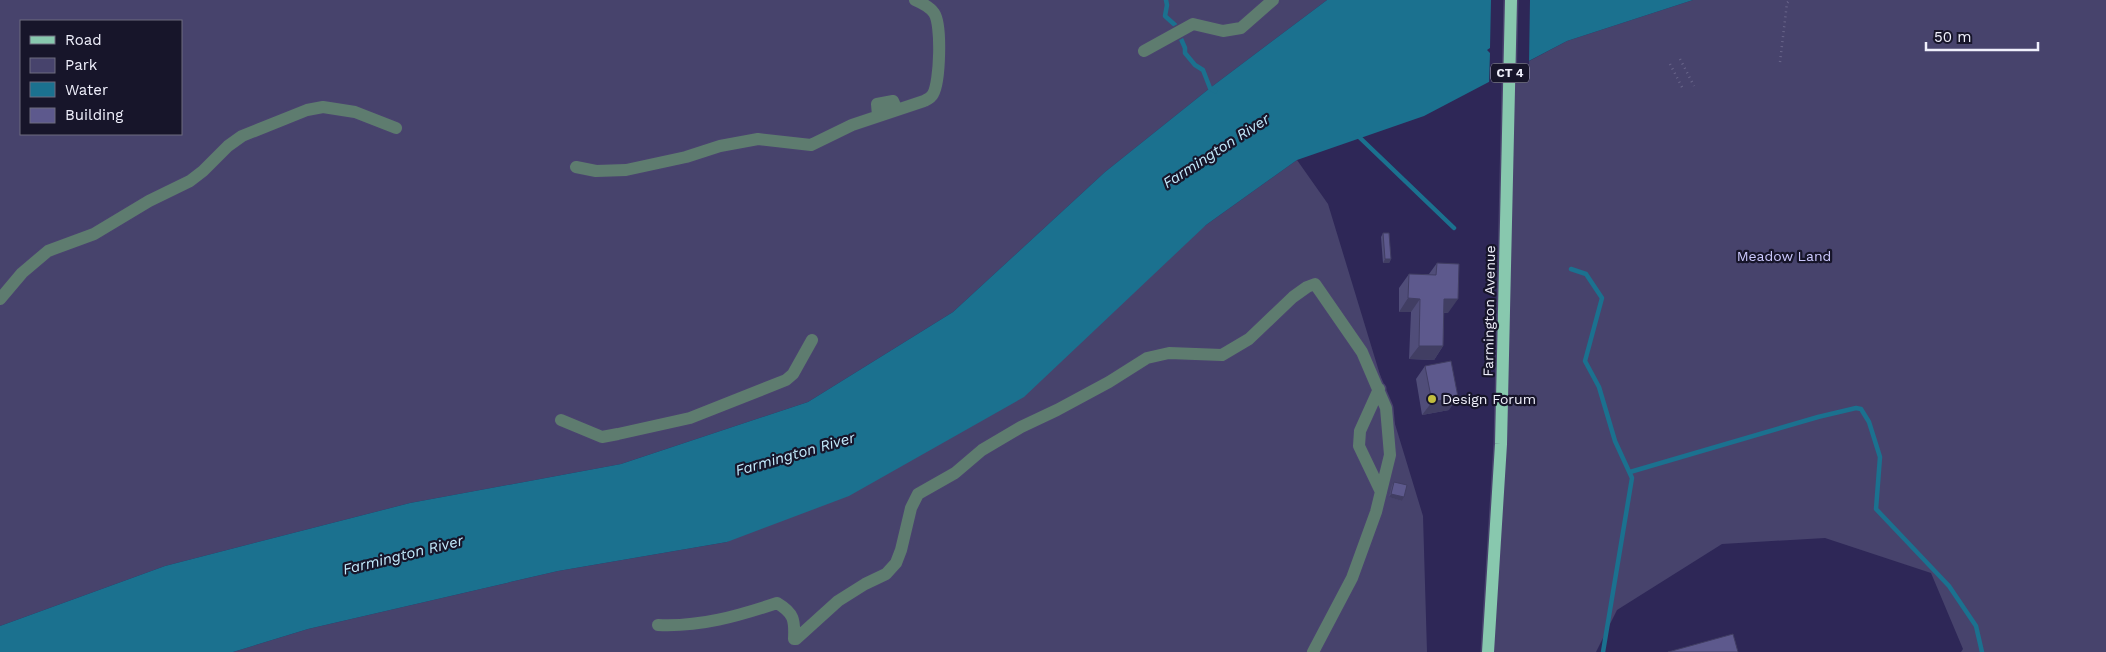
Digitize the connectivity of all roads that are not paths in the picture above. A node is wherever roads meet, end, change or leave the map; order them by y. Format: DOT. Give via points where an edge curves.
graph roads {
  1 [pos="915,0"];
  2 [pos="1273,0"];
  3 [pos="1511,0"];
  4 [pos="1144,51"];
  5 [pos="396,128"];
  6 [pos="824,140"];
  7 [pos="811,153"];
  8 [pos="576,167"];
  9 [pos="0,299"];
  10 [pos="812,340"];
  11 [pos="1378,390"];
  12 [pos="561,420"];
  13 [pos="1381,492"];
  14 [pos="658,625"];
  15 [pos="1313,652"];
  16 [pos="1488,652"];
  1 -- 6 [label="lane" via="935,14 939,26 937,85 932,96 887,110"];
  2 -- 4 [label="lane" via="1240,28 1223,31 1194,24"];
  3 -- 16 [label="main road, Farmington Avenue / CT 4" via="1501,444"];
  5 -- 9 [label="lane" via="355,112 323,107 307,110 242,136 190,181 94,234 48,251 22,273"];
  6 -- 7 [label="lane"];
  6 -- 8 [label="lane" via="811,145 756,133 686,157 626,170 596,171"];
  10 -- 12 [label="lane" via="793,374 786,380 690,418 602,437"];
  11 -- 13 [label="lane" via="1386,408 1390,455"];
  11 -- 13 [label="lane" via="1360,431 1359,446"];
  11 -- 14 [label="lane" via="1362,352 1315,284 1293,297 1249,339 1222,355 1169,353 1147,358 982,450 955,473 918,494 896,563 886,574 838,601 796,639 790,611 778,603 702,624"];
  13 -- 15 [label="lane" via="1352,578"];
}
